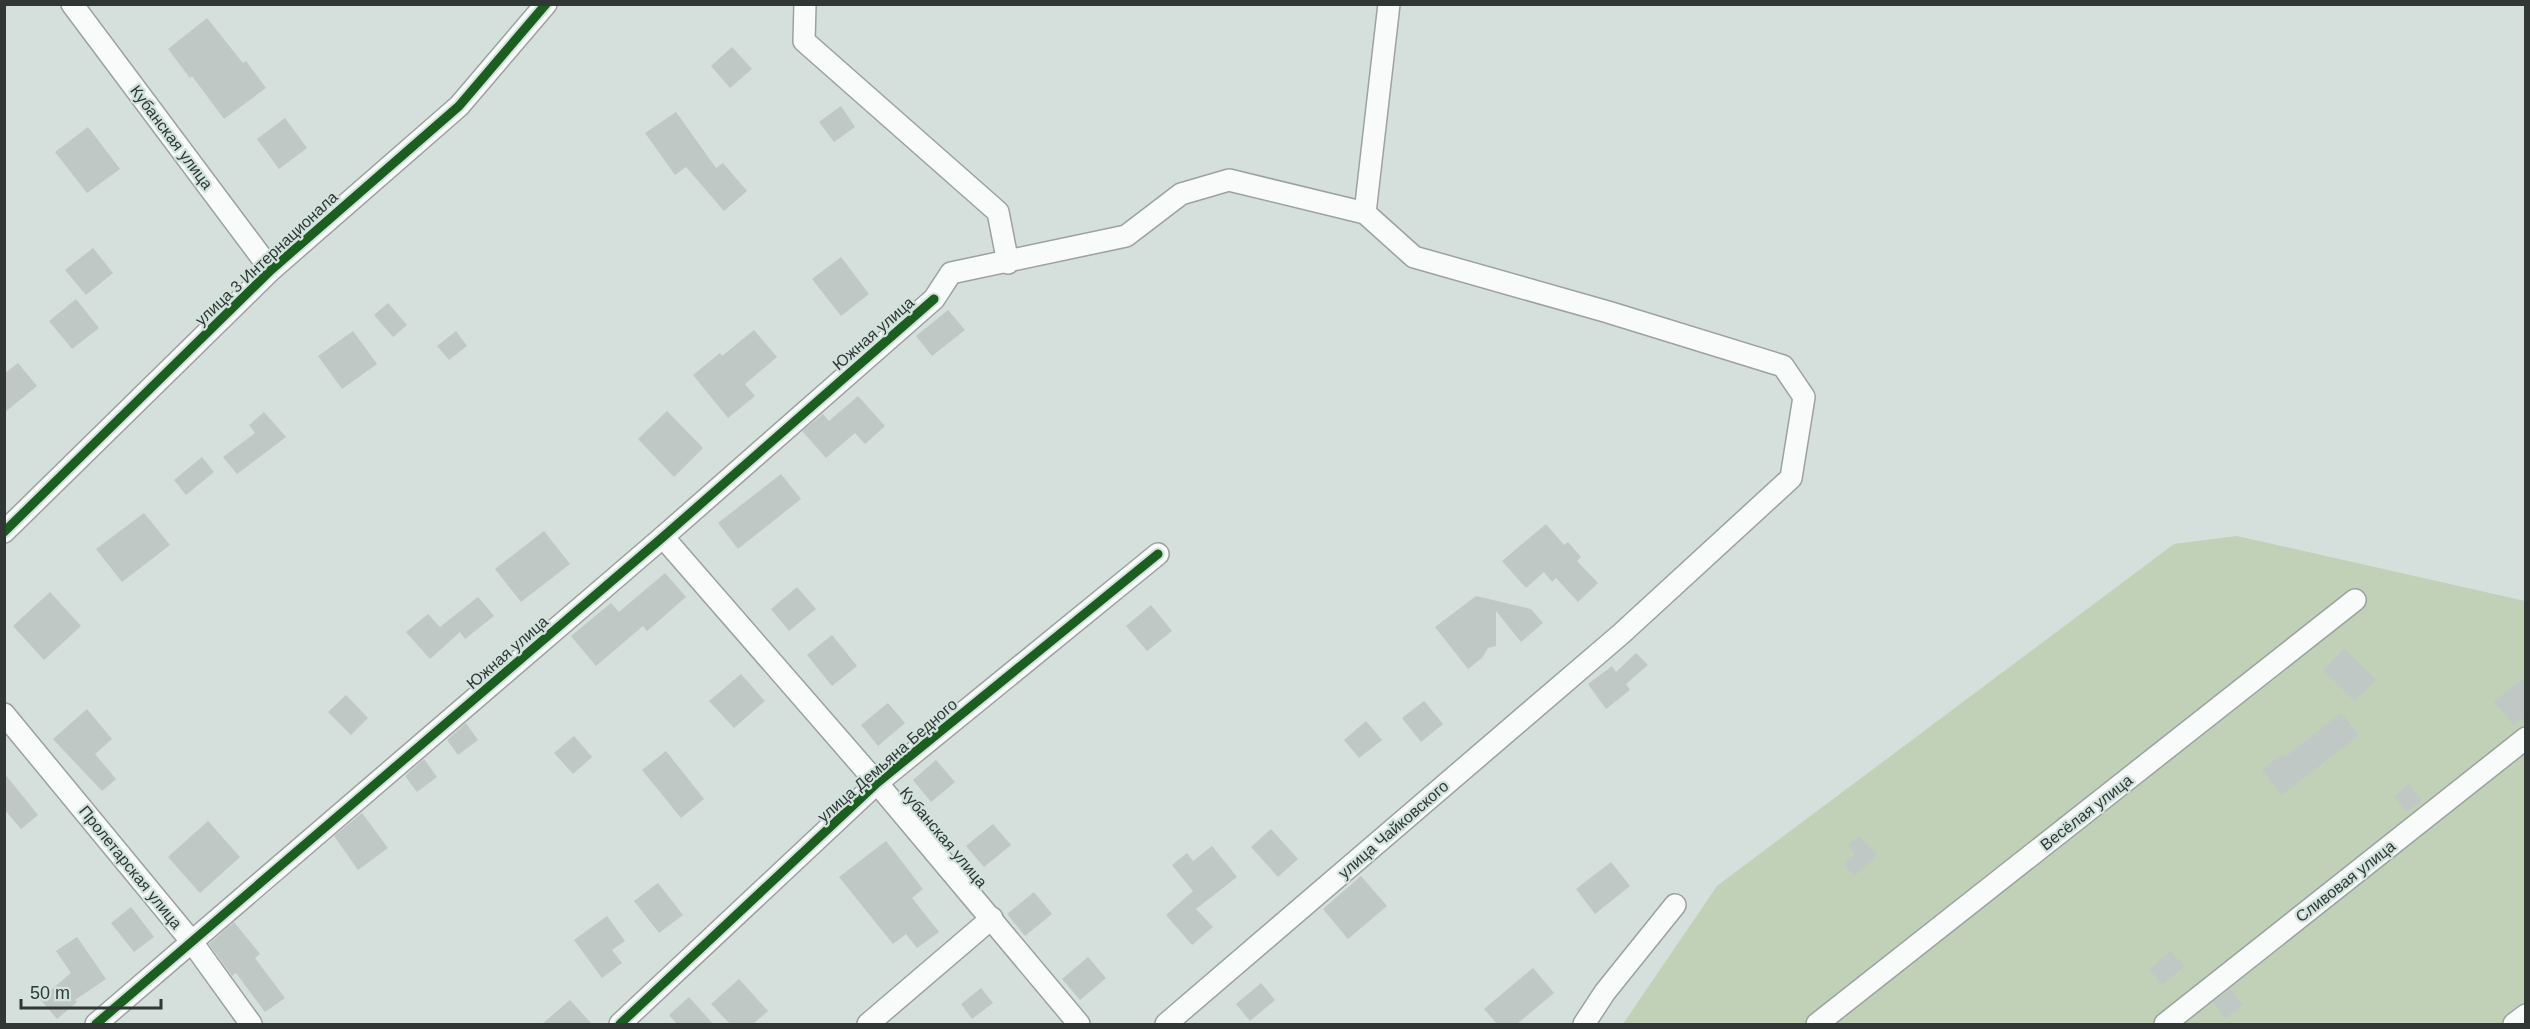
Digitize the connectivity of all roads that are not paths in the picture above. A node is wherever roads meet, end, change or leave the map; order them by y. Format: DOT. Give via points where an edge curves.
graph roads {
  1 [pos="72,4"];
  2 [pos="546,4"];
  3 [pos="805,4"];
  4 [pos="1389,4"];
  5 [pos="1365,213"];
  6 [pos="1008,262"];
  7 [pos="271,270"];
  8 [pos="4,532"];
  9 [pos="663,537"];
  10 [pos="1158,554"];
  11 [pos="2355,600"];
  12 [pos="4,714"];
  13 [pos="2526,738"];
  14 [pos="877,783"];
  15 [pos="1675,905"];
  16 [pos="992,918"];
  17 [pos="192,942"];
  18 [pos="2526,1015"];
  19 [pos="96,1024"];
  20 [pos="251,1024"];
  21 [pos="620,1024"];
  22 [pos="868,1024"];
  23 [pos="1079,1024"];
  24 [pos="1166,1024"];
  25 [pos="1584,1024"];
  26 [pos="1817,1024"];
  27 [pos="2165,1024"];
  28 [pos="2514,1024"];
  1 -- 7 [label="street, Кубанская улица"];
  2 -- 7 [label="street, улица 3 Интернационала" via="459,106"];
  3 -- 6 [label="street" via="804,41 998,212"];
  4 -- 5 [label="street"];
  5 -- 6 [label="street, Южная улица" via="1229,180 1180,194 1126,236"];
  5 -- 24 [label="street, улица Чайковского" via="1414,257 1783,366 1804,397 1791,478 1621,634"];
  6 -- 9 [label="street, Южная улица" via="951,273 934,299"];
  7 -- 8 [label="street, улица 3 Интернационала"];
  9 -- 14 [label="street, Кубанская улица"];
  9 -- 17 [label="street, Южная улица"];
  10 -- 14 [label="street, улица Демьяна Бедного"];
  11 -- 26 [label="street, Весёлая улица"];
  12 -- 17 [label="street, Пролетарская улица"];
  13 -- 27 [label="street, Сливовая улица"];
  14 -- 16 [label="street, Кубанская улица"];
  14 -- 21 [label="street, улица Демьяна Бедного"];
  15 -- 25 [label="street"];
  16 -- 22 [label="street"];
  16 -- 23 [label="street, Кубанская улица"];
  17 -- 19 [label="street, Южная улица"];
  17 -- 20 [label="street, Пролетарская улица"];
  18 -- 28 [label="street"];
}
